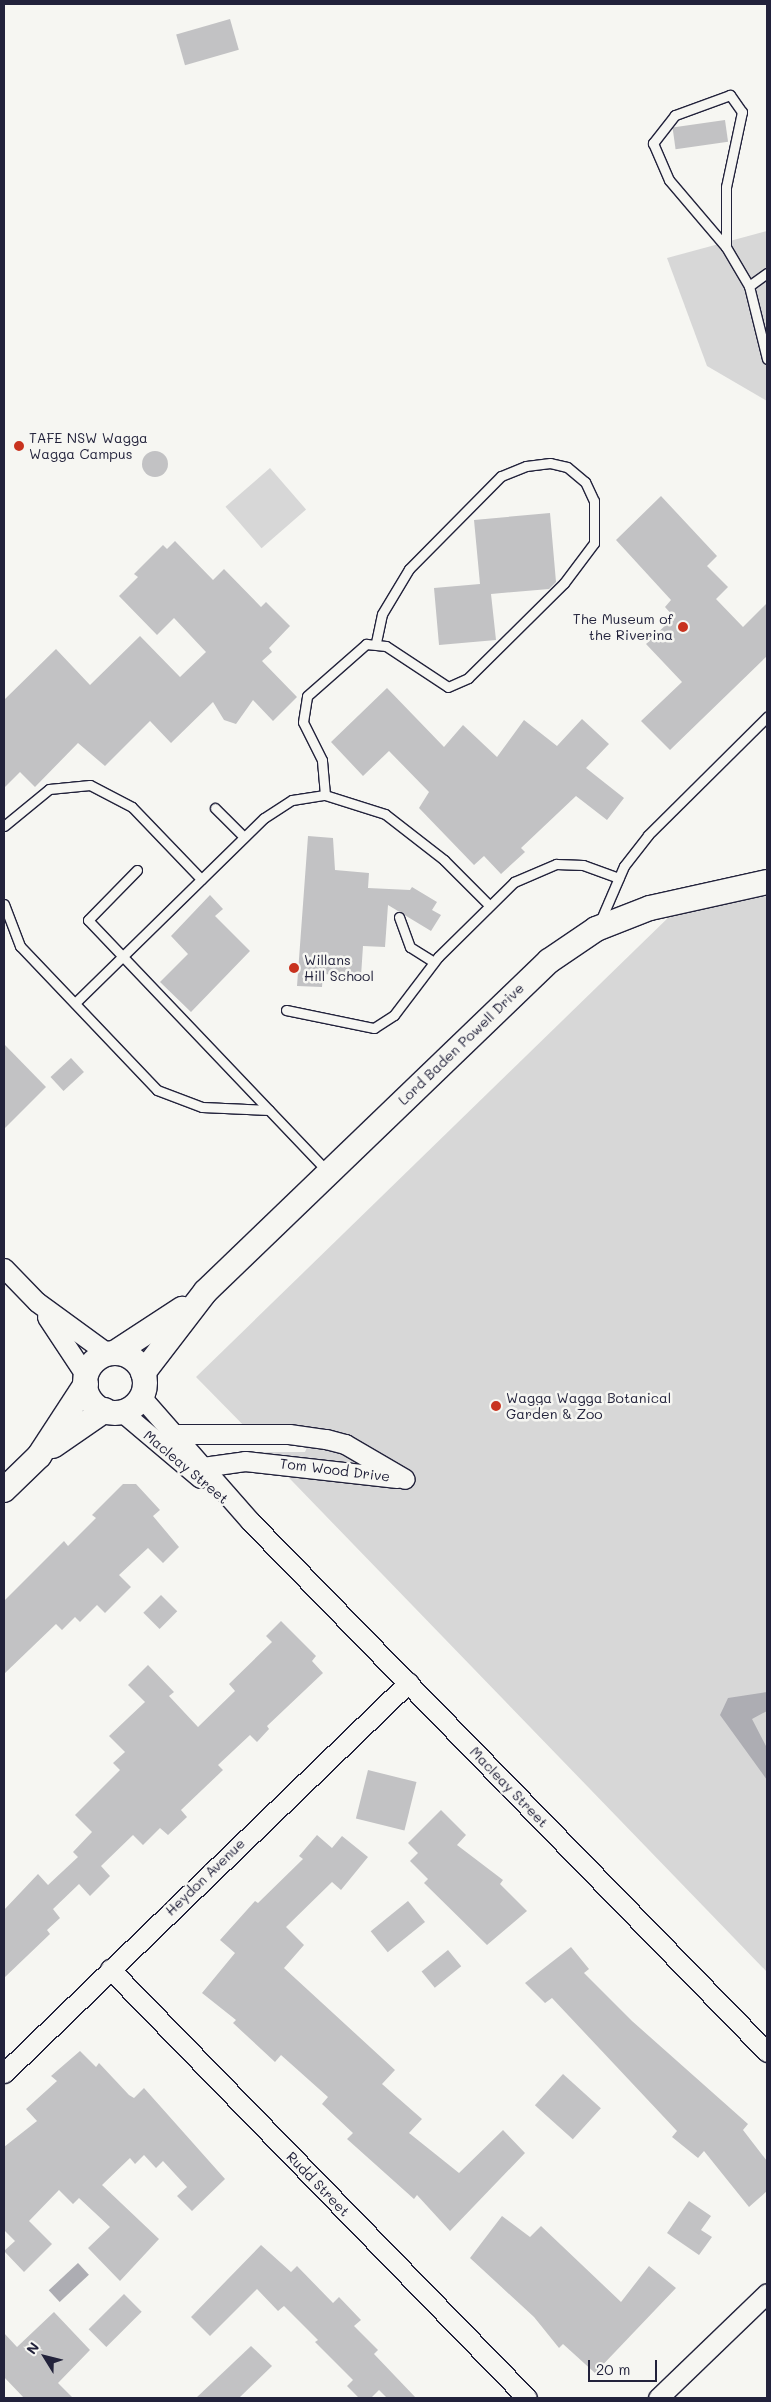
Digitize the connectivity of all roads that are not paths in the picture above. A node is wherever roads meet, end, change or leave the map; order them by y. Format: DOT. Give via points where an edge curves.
graph roads {
  1 [pos="726,247"];
  2 [pos="767,273"];
  3 [pos="749,286"];
  4 [pos="767,359"];
  5 [pos="376,643"];
  6 [pos="767,717"];
  7 [pos="325,795"];
  8 [pos="215,808"];
  9 [pos="4,826"];
  10 [pos="244,837"];
  11 [pos="137,870"];
  12 [pos="619,878"];
  13 [pos="201,879"];
  14 [pos="767,882"];
  15 [pos="4,904"];
  16 [pos="488,904"];
  17 [pos="400,917"];
  18 [pos="8,923"];
  19 [pos="596,929"];
  20 [pos="122,957"];
  21 [pos="434,962"];
  22 [pos="74,1003"];
  23 [pos="286,1010"];
  24 [pos="269,1110"];
  25 [pos="328,1172"];
  26 [pos="4,1268"];
  27 [pos="206,1291"];
  28 [pos="37,1302"];
  29 [pos="112,1353"];
  30 [pos="143,1373"];
  31 [pos="86,1380"];
  32 [pos="142,1398"];
  33 [pos="114,1411"];
  34 [pos="174,1434"];
  35 [pos="39,1456"];
  36 [pos="203,1467"];
  37 [pos="4,1490"];
  38 [pos="250,1521"];
  39 [pos="408,1683"];
  40 [pos="110,1969"];
  41 [pos="767,2052"];
  42 [pos="4,2073"];
  43 [pos="767,2293"];
  44 [pos="527,2398"];
  45 [pos="658,2398"];
  1 -- 1 [label="lane" via="669,180 653,143 675,115 730,95 742,112 726,188"];
  1 -- 3 [label="lane"];
  2 -- 3 [label="lane"];
  3 -- 4 [label="lane"];
  5 -- 5 [label="lane" via="448,687 468,678 564,583 594,542 594,502 585,482 567,467 550,463 526,466 501,476 409,568 382,614"];
  5 -- 7 [label="lane" via="357,648 307,696 302,708 303,722 322,760"];
  6 -- 12 [label="lane" via="648,835"];
  7 -- 10 [label="lane" via="292,800"];
  7 -- 16 [label="lane" via="384,814 444,860"];
  8 -- 10 [label="lane"];
  9 -- 13 [label="lane" via="49,789 90,785 132,807"];
  10 -- 13 [label="lane"];
  11 -- 20 [label="lane" via="88,920"];
  12 -- 16 [label="lane" via="583,865 556,864 514,882"];
  12 -- 19 [label="lane"];
  13 -- 20 [label="lane"];
  14 -- 19 [label="street, Lord Baden Powell Drive" via="650,908"];
  15 -- 18 [label="lane"];
  16 -- 21 [label="lane"];
  17 -- 21 [label="lane" via="410,947"];
  18 -- 22 [label="lane" via="20,946"];
  19 -- 25 [label="street, Lord Baden Powell Drive" via="549,961 512,993"];
  20 -- 22 [label="lane"];
  20 -- 24 [label="lane"];
  21 -- 23 [label="lane" via="394,1016 374,1028"];
  22 -- 24 [label="lane" via="157,1090 176,1100 202,1107"];
  24 -- 25 [label="lane"];
  25 -- 27 [label="street, Lord Baden Powell Drive"];
  26 -- 28 [label="street"];
  27 -- 29 [label="street, Lord Baden Powell Drive"];
  27 -- 30 [label="street, Lord Baden Powell Drive"];
  28 -- 29 [label="street"];
  28 -- 31 [label="street"];
  29 -- 30 [label="street" via="137,1363"];
  29 -- 31 [label="street" via="94,1361"];
  30 -- 32 [label="street"];
  31 -- 33 [label="street" via="93,1403"];
  31 -- 35 [label="street"];
  32 -- 33 [label="street"];
  32 -- 34 [label="street, Macleay Street"];
  33 -- 35 [label="street"];
  33 -- 38 [label="street, Macleay Street"];
  34 -- 36 [label="street, Macleay Street"];
  34 -- 36 [label="street, Tom Wood Drive" via="289,1434 326,1439 345,1444 405,1479 245,1461"];
  35 -- 37 [label="street"];
  36 -- 38 [label="street, Macleay Street"];
  38 -- 39 [label="street, Macleay Street"];
  39 -- 40 [label="street, Heydon Avenue"];
  39 -- 41 [label="street, Macleay Street"];
  40 -- 42 [label="street, Heydon Avenue"];
  40 -- 44 [label="street, Rudd Street"];
  43 -- 45 [label="street"];
}
